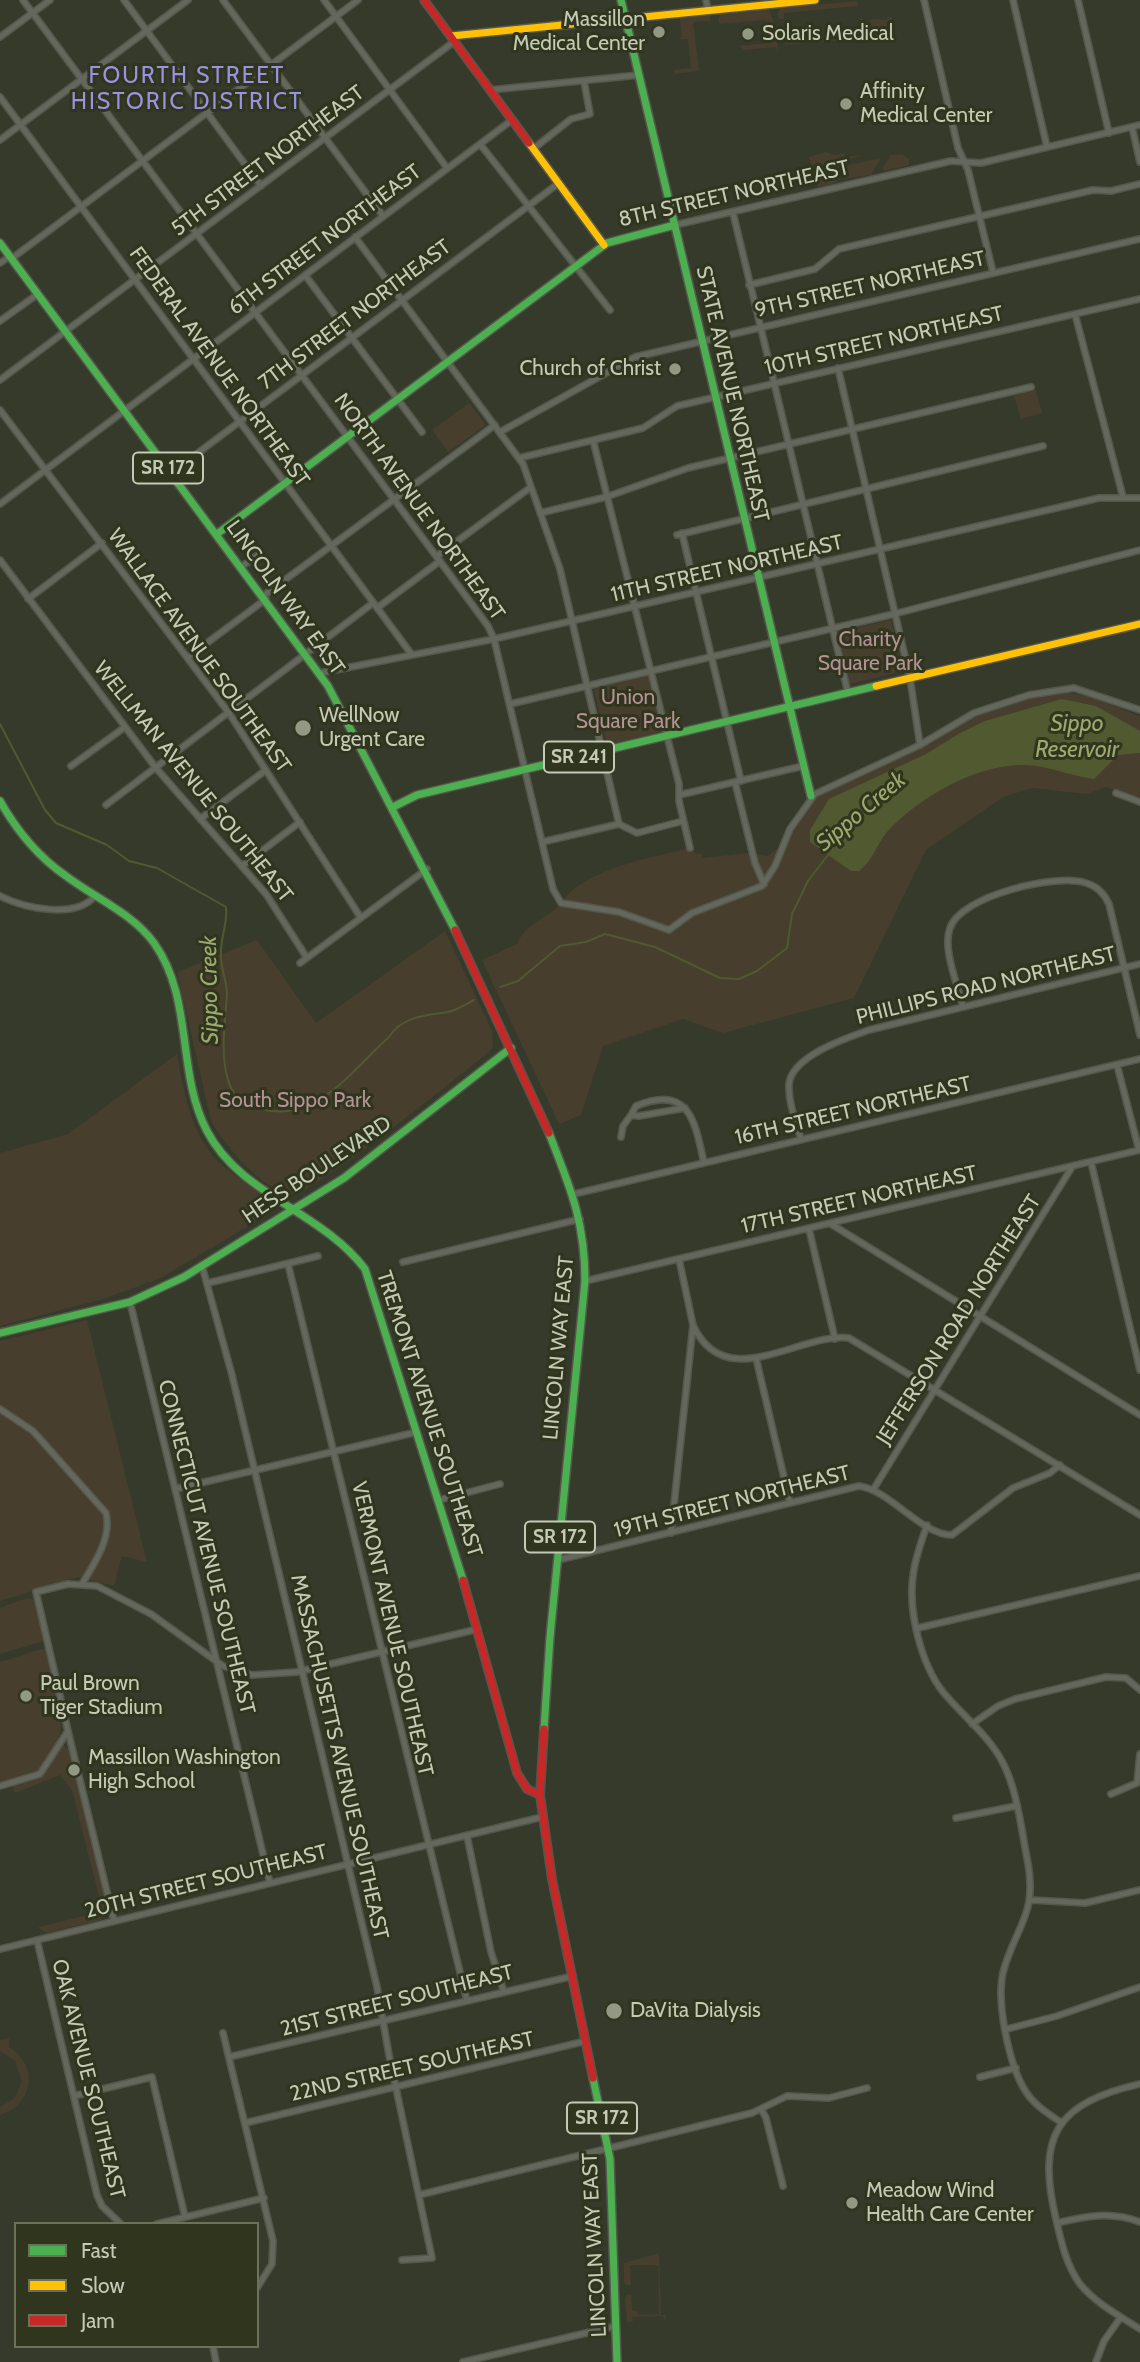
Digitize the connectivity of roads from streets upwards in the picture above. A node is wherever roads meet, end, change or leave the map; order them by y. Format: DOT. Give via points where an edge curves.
graph roads {
  1 [pos="23,0"];
  2 [pos="50,0"];
  3 [pos="124,0"];
  4 [pos="188,0"];
  5 [pos="223,0"];
  6 [pos="324,0"];
  7 [pos="358,0"];
  8 [pos="424,0"];
  9 [pos="621,0"];
  10 [pos="706,0"];
  11 [pos="815,0"];
  12 [pos="924,0"];
  13 [pos="1013,0"];
  14 [pos="1078,0"];
  15 [pos="800,1"];
  16 [pos="708,10"];
  17 [pos="32,13"];
  18 [pos="336,16"];
  19 [pos="625,19"];
  20 [pos="146,31"];
  21 [pos="0,37"];
  22 [pos="453,38"];
  23 [pos="271,65"];
  24 [pos="639,75"];
  25 [pos="82,79"];
  26 [pos="583,81"];
  27 [pos="390,90"];
  28 [pos="490,90"];
  29 [pos="0,97"];
  30 [pos="207,113"];
  31 [pos="512,120"];
  32 [pos="20,124"];
  33 [pos="1140,125"];
  34 [pos="1132,127"];
  35 [pos="1109,133"];
  36 [pos="325,138"];
  37 [pos="0,140"];
  38 [pos="480,144"];
  39 [pos="1047,147"];
  40 [pos="533,149"];
  41 [pos="143,161"];
  42 [pos="965,162"];
  43 [pos="1140,162"];
  44 [pos="447,168"];
  45 [pos="559,183"];
  46 [pos="1140,184"];
  47 [pos="261,186"];
  48 [pos="527,206"];
  49 [pos="82,207"];
  50 [pos="733,213"];
  51 [pos="383,216"];
  52 [pos="980,216"];
  53 [pos="675,225"];
  54 [pos="198,233"];
  55 [pos="355,237"];
  56 [pos="1140,239"];
  57 [pos="0,243"];
  58 [pos="604,245"];
  59 [pos="10,258"];
  60 [pos="0,263"];
  61 [pos="575,267"];
  62 [pos="993,272"];
  63 [pos="305,275"];
  64 [pos="136,279"];
  65 [pos="750,285"];
  66 [pos="37,294"];
  67 [pos="401,299"];
  68 [pos="1140,299"];
  69 [pos="610,310"];
  70 [pos="256,312"];
  71 [pos="1075,314"];
  72 [pos="0,321"];
  73 [pos="760,328"];
  74 [pos="66,331"];
  75 [pos="352,337"];
  76 [pos="702,341"];
  77 [pos="194,359"];
  78 [pos="448,362"];
  79 [pos="838,368"];
  80 [pos="302,374"];
  81 [pos="1,378"];
  82 [pos="772,384"];
  83 [pos="1031,387"];
  84 [pos="715,397"];
  85 [pos="399,399"];
  86 [pos="0,410"];
  87 [pos="124,410"];
  88 [pos="238,422"];
  89 [pos="495,425"];
  90 [pos="852,428"];
  91 [pos="422,432"];
  92 [pos="500,432"];
  93 [pos="348,436"];
  94 [pos="593,440"];
  95 [pos="789,443"];
  96 [pos="1043,446"];
  97 [pos="729,457"];
  98 [pos="519,458"];
  99 [pos="46,469"];
  100 [pos="171,472"];
  101 [pos="284,484"];
  102 [pos="531,487"];
  103 [pos="866,489"];
  104 [pos="607,497"];
  105 [pos="1123,498"];
  106 [pos="1140,498"];
  107 [pos="394,499"];
  108 [pos="0,504"];
  109 [pos="804,504"];
  110 [pos="540,513"];
  111 [pos="744,518"];
  112 [pos="217,534"];
  113 [pos="102,543"];
  114 [pos="330,546"];
  115 [pos="879,550"];
  116 [pos="1140,550"];
  117 [pos="258,555"];
  118 [pos="439,559"];
  119 [pos="0,560"];
  120 [pos="817,564"];
  121 [pos="242,567"];
  122 [pos="757,579"];
  123 [pos="697,592"];
  124 [pos="29,598"];
  125 [pos="265,598"];
  126 [pos="375,606"];
  127 [pos="637,606"];
  128 [pos="894,614"];
  129 [pos="572,621"];
  130 [pos="1140,624"];
  131 [pos="833,628"];
  132 [pos="494,639"];
  133 [pos="773,643"];
  134 [pos="306,654"];
  135 [pos="412,655"];
  136 [pos="188,657"];
  137 [pos="712,657"];
  138 [pos="652,671"];
  139 [pos="320,673"];
  140 [pos="910,678"];
  141 [pos="588,686"];
  142 [pos="848,693"];
  143 [pos="510,704"];
  144 [pos="788,707"];
  145 [pos="1140,710"];
  146 [pos="229,713"];
  147 [pos="728,721"];
  148 [pos="125,727"];
  149 [pos="667,736"];
  150 [pos="920,746"];
  151 [pos="603,752"];
  152 [pos="71,766"];
  153 [pos="803,766"];
  154 [pos="156,768"];
  155 [pos="525,769"];
  156 [pos="266,770"];
  157 [pos="738,781"];
  158 [pos="1115,793"];
  159 [pos="678,795"];
  160 [pos="811,796"];
  161 [pos="0,801"];
  162 [pos="1140,802"];
  163 [pos="106,805"];
  164 [pos="393,807"];
  165 [pos="200,819"];
  166 [pos="683,821"];
  167 [pos="300,822"];
  168 [pos="619,824"];
  169 [pos="542,842"];
  170 [pos="690,848"];
  171 [pos="242,866"];
  172 [pos="427,869"];
  173 [pos="764,884"];
  174 [pos="96,895"];
  175 [pos="0,896"];
  176 [pos="361,918"];
  177 [pos="307,958"];
  178 [pos="300,964"];
  179 [pos="1140,964"];
  180 [pos="1124,968"];
  181 [pos="963,1007"];
  182 [pos="1140,1035"];
  183 [pos="511,1048"];
  184 [pos="1140,1059"];
  185 [pos="1117,1065"];
  186 [pos="685,1108"];
  187 [pos="631,1115"];
  188 [pos="621,1137"];
  189 [pos="801,1139"];
  190 [pos="1139,1150"];
  191 [pos="1091,1162"];
  192 [pos="704,1163"];
  193 [pos="1072,1167"];
  194 [pos="574,1194"];
  195 [pos="296,1209"];
  196 [pos="580,1219"];
  197 [pos="831,1224"];
  198 [pos="809,1229"];
  199 [pos="318,1256"];
  200 [pos="679,1259"];
  201 [pos="403,1262"];
  202 [pos="288,1264"];
  203 [pos="202,1266"];
  204 [pos="585,1281"];
  205 [pos="208,1283"];
  206 [pos="130,1302"];
  207 [pos="980,1317"];
  208 [pos="692,1325"];
  209 [pos="0,1333"];
  210 [pos="835,1339"];
  211 [pos="755,1358"];
  212 [pos="1140,1370"];
  213 [pos="936,1388"];
  214 [pos="0,1409"];
  215 [pos="1140,1415"];
  216 [pos="417,1432"];
  217 [pos="333,1452"];
  218 [pos="1059,1465"];
  219 [pos="254,1471"];
  220 [pos="500,1484"];
  221 [pos="175,1489"];
  222 [pos="873,1490"];
  223 [pos="439,1500"];
  224 [pos="790,1503"];
  225 [pos="1140,1515"];
  226 [pos="927,1525"];
  227 [pos="670,1533"];
  228 [pos="558,1560"];
  229 [pos="1140,1576"];
  230 [pos="82,1584"];
  231 [pos="918,1628"];
  232 [pos="478,1629"];
  233 [pos="381,1653"];
  234 [pos="217,1661"];
  235 [pos="302,1671"];
  236 [pos="1140,1690"];
  237 [pos="972,1724"];
  238 [pos="68,1731"];
  239 [pos="1140,1754"];
  240 [pos="0,1786"];
  241 [pos="1111,1794"];
  242 [pos="541,1795"];
  243 [pos="1016,1806"];
  244 [pos="542,1817"];
  245 [pos="956,1818"];
  246 [pos="467,1836"];
  247 [pos="427,1846"];
  248 [pos="348,1864"];
  249 [pos="270,1883"];
  250 [pos="1140,1890"];
  251 [pos="1031,1900"];
  252 [pos="114,1921"];
  253 [pos="37,1940"];
  254 [pos="0,1949"];
  255 [pos="573,1976"];
  256 [pos="1140,1987"];
  257 [pos="504,1992"];
  258 [pos="467,2001"];
  259 [pos="384,2021"];
  260 [pos="1007,2029"];
  261 [pos="223,2033"];
  262 [pos="586,2041"];
  263 [pos="229,2057"];
  264 [pos="1016,2068"];
  265 [pos="980,2077"];
  266 [pos="1140,2084"];
  267 [pos="396,2087"];
  268 [pos="867,2088"];
  269 [pos="74,2095"];
  270 [pos="761,2109"];
  271 [pos="245,2123"];
  272 [pos="1062,2123"];
  273 [pos="609,2149"];
  274 [pos="783,2186"];
  275 [pos="419,2195"];
  276 [pos="264,2198"];
  277 [pos="185,2217"];
  278 [pos="119,2222"];
  279 [pos="165,2222"];
  280 [pos="1140,2222"];
  281 [pos="1057,2223"];
  282 [pos="402,2260"];
  283 [pos="259,2286"];
  284 [pos="1121,2317"];
  285 [pos="616,2326"];
  286 [pos="1140,2329"];
  287 [pos="463,2362"];
  288 [pos="617,2362"];
  289 [pos="1096,2362"];
  1 -- 17 [label="street, NORTH AVENUE NORTHEAST"];
  2 -- 17 [label="street"];
  3 -- 20 [label="street"];
  4 -- 20 [label="street"];
  5 -- 23 [label="street"];
  6 -- 18 [label="street"];
  7 -- 18 [label="street"];
  8 -- 22 [label="street"];
  9 -- 19 [label="street, STATE AVENUE NORTHEAST"];
  10 -- 16 [label="street"];
  11 -- 15 [label="street"];
  12 -- 42 [label="street"];
  13 -- 39 [label="street"];
  14 -- 35 [label="street"];
  15 -- 16 [label="street"];
  16 -- 19 [label="street"];
  17 -- 21 [label="street"];
  17 -- 25 [label="street, NORTH AVENUE NORTHEAST"];
  18 -- 23 [label="street"];
  18 -- 27 [label="street"];
  19 -- 22 [label="street"];
  19 -- 24 [label="street, STATE AVENUE NORTHEAST"];
  20 -- 25 [label="street"];
  20 -- 30 [label="street"];
  22 -- 27 [label="street, 5TH STREET NORTHEAST"];
  22 -- 28 [label="street"];
  23 -- 30 [label="street"];
  23 -- 36 [label="street"];
  24 -- 26 [label="street"];
  24 -- 53 [label="street, STATE AVENUE NORTHEAST"];
  25 -- 32 [label="street"];
  25 -- 41 [label="street, NORTH AVENUE NORTHEAST"];
  26 -- 28 [label="street"];
  26 -- 40 [label="street" via="590,114 571,119"];
  27 -- 36 [label="street, 5TH STREET NORTHEAST"];
  27 -- 44 [label="street"];
  28 -- 31 [label="street"];
  29 -- 32 [label="street, FEDERAL AVENUE NORTHEAST"];
  30 -- 41 [label="street"];
  30 -- 47 [label="street"];
  31 -- 38 [label="street, 6TH STREET NORTHEAST"];
  31 -- 40 [label="street"];
  32 -- 37 [label="street"];
  32 -- 49 [label="street, FEDERAL AVENUE NORTHEAST"];
  33 -- 34 [label="street, 8TH STREET NORTHEAST"];
  34 -- 35 [label="street, 8TH STREET NORTHEAST"];
  34 -- 43 [label="street"];
  35 -- 39 [label="street, 8TH STREET NORTHEAST"];
  36 -- 47 [label="street, 5TH STREET NORTHEAST"];
  36 -- 51 [label="street"];
  38 -- 44 [label="street, 6TH STREET NORTHEAST"];
  38 -- 48 [label="street"];
  39 -- 42 [label="street, 8TH STREET NORTHEAST" via="981,163"];
  40 -- 45 [label="street"];
  41 -- 49 [label="street"];
  41 -- 54 [label="street, NORTH AVENUE NORTHEAST"];
  42 -- 50 [label="street, 8TH STREET NORTHEAST" via="951,161"];
  42 -- 52 [label="street"];
  44 -- 51 [label="street, 6TH STREET NORTHEAST"];
  45 -- 48 [label="street, 7TH STREET NORTHEAST"];
  45 -- 58 [label="street"];
  46 -- 52 [label="street"];
  47 -- 54 [label="street, 5TH STREET NORTHEAST"];
  48 -- 61 [label="street"];
  48 -- 67 [label="street, 7TH STREET NORTHEAST"];
  49 -- 59 [label="street"];
  49 -- 64 [label="street, FEDERAL AVENUE NORTHEAST"];
  50 -- 53 [label="street, 8TH STREET NORTHEAST"];
  50 -- 65 [label="street"];
  51 -- 55 [label="street, 6TH STREET NORTHEAST"];
  52 -- 62 [label="street"];
  52 -- 65 [label="street" via="839,248 815,269"];
  53 -- 58 [label="street, 8TH STREET NORTHEAST"];
  53 -- 76 [label="street, STATE AVENUE NORTHEAST"];
  54 -- 64 [label="street, 5TH STREET NORTHEAST"];
  54 -- 70 [label="street, NORTH AVENUE NORTHEAST"];
  55 -- 63 [label="street, 6TH STREET NORTHEAST"];
  55 -- 67 [label="street"];
  56 -- 62 [label="street, 9TH STREET NORTHEAST"];
  57 -- 59 [label="street, LINCOLN WAY EAST / SR 172"];
  58 -- 61 [label="street, 8TH STREET NORTHEAST"];
  59 -- 60 [label="street"];
  59 -- 66 [label="street, LINCOLN WAY EAST / SR 172"];
  61 -- 69 [label="street"];
  61 -- 78 [label="street, 8TH STREET NORTHEAST"];
  62 -- 73 [label="street, 9TH STREET NORTHEAST"];
  63 -- 70 [label="street, 6TH STREET NORTHEAST"];
  63 -- 75 [label="street"];
  64 -- 74 [label="street, 5TH STREET NORTHEAST"];
  64 -- 77 [label="street, FEDERAL AVENUE NORTHEAST"];
  65 -- 73 [label="street"];
  66 -- 72 [label="street"];
  66 -- 74 [label="street, LINCOLN WAY EAST / SR 172"];
  67 -- 75 [label="street, 7TH STREET NORTHEAST"];
  67 -- 78 [label="street"];
  68 -- 71 [label="street, 10TH STREET NORTHEAST"];
  70 -- 77 [label="street, 6TH STREET NORTHEAST"];
  70 -- 80 [label="street, NORTH AVENUE NORTHEAST"];
  71 -- 79 [label="street, 10TH STREET NORTHEAST"];
  71 -- 105 [label="street"];
  73 -- 76 [label="street, 9TH STREET NORTHEAST"];
  73 -- 82 [label="street"];
  74 -- 81 [label="street, 5TH STREET NORTHEAST"];
  74 -- 87 [label="street, LINCOLN WAY EAST / SR 172"];
  75 -- 80 [label="street, 7TH STREET NORTHEAST"];
  75 -- 85 [label="street"];
  76 -- 84 [label="street, STATE AVENUE NORTHEAST"];
  76 -- 92 [label="street, 9TH STREET NORTHEAST" via="635,357"];
  77 -- 87 [label="street, 6TH STREET NORTHEAST"];
  77 -- 88 [label="street, FEDERAL AVENUE NORTHEAST"];
  78 -- 85 [label="street, 8TH STREET NORTHEAST"];
  78 -- 89 [label="street"];
  79 -- 82 [label="street, 10TH STREET NORTHEAST"];
  79 -- 90 [label="street"];
  80 -- 88 [label="street, 7TH STREET NORTHEAST"];
  80 -- 93 [label="street, NORTH AVENUE NORTHEAST"];
  82 -- 84 [label="street, 10TH STREET NORTHEAST"];
  82 -- 95 [label="street"];
  83 -- 90 [label="street"];
  84 -- 94 [label="street, 10TH STREET NORTHEAST" via="668,410 648,427"];
  84 -- 97 [label="street, STATE AVENUE NORTHEAST"];
  85 -- 91 [label="street"];
  85 -- 93 [label="street, 8TH STREET NORTHEAST"];
  86 -- 99 [label="street, WALLACE AVENUE SOUTHEAST"];
  87 -- 99 [label="street, 6TH STREET NORTHEAST"];
  87 -- 100 [label="street, LINCOLN WAY EAST / SR 172"];
  88 -- 100 [label="street, 7TH STREET NORTHEAST"];
  88 -- 101 [label="street, FEDERAL AVENUE NORTHEAST"];
  89 -- 92 [label="street"];
  89 -- 107 [label="street"];
  90 -- 95 [label="street"];
  90 -- 103 [label="street"];
  92 -- 98 [label="street"];
  93 -- 101 [label="street, 8TH STREET NORTHEAST"];
  93 -- 107 [label="street, NORTH AVENUE NORTHEAST"];
  94 -- 98 [label="street, 10TH STREET NORTHEAST"];
  94 -- 104 [label="street"];
  95 -- 97 [label="street"];
  95 -- 109 [label="street"];
  96 -- 103 [label="street"];
  97 -- 104 [label="street" via="671,472"];
  97 -- 111 [label="street, STATE AVENUE NORTHEAST"];
  98 -- 102 [label="street"];
  99 -- 108 [label="street, 6TH STREET NORTHEAST"];
  99 -- 113 [label="street, WALLACE AVENUE SOUTHEAST"];
  100 -- 112 [label="street, LINCOLN WAY EAST / SR 172"];
  101 -- 112 [label="street, 8TH STREET NORTHEAST"];
  101 -- 114 [label="street, FEDERAL AVENUE NORTHEAST"];
  102 -- 110 [label="street"];
  102 -- 118 [label="street"];
  103 -- 109 [label="street"];
  103 -- 115 [label="street"];
  104 -- 110 [label="street"];
  104 -- 127 [label="street"];
  105 -- 106 [label="street, 11TH STREET NORTHEAST"];
  105 -- 115 [label="street, 11TH STREET NORTHEAST" via="1099,498"];
  107 -- 114 [label="street"];
  107 -- 118 [label="street, NORTH AVENUE NORTHEAST"];
  109 -- 111 [label="street"];
  109 -- 120 [label="street"];
  110 -- 129 [label="street"];
  111 -- 122 [label="street, STATE AVENUE NORTHEAST"];
  111 -- 123 [label="street" via="680,534"];
  112 -- 121 [label="street, LINCOLN WAY EAST / SR 172"];
  113 -- 124 [label="street"];
  113 -- 136 [label="street, WALLACE AVENUE SOUTHEAST"];
  114 -- 125 [label="street"];
  114 -- 126 [label="street, FEDERAL AVENUE NORTHEAST"];
  115 -- 120 [label="street, 11TH STREET NORTHEAST"];
  115 -- 128 [label="street"];
  116 -- 128 [label="street"];
  117 -- 121 [label="street"];
  118 -- 126 [label="street"];
  118 -- 132 [label="street, NORTH AVENUE NORTHEAST"];
  119 -- 124 [label="street, WELLMAN AVENUE SOUTHEAST"];
  120 -- 122 [label="street, 11TH STREET NORTHEAST"];
  120 -- 131 [label="street"];
  121 -- 125 [label="street, LINCOLN WAY EAST / SR 172"];
  122 -- 123 [label="street, 11TH STREET NORTHEAST"];
  122 -- 133 [label="street, STATE AVENUE NORTHEAST"];
  123 -- 127 [label="street, 11TH STREET NORTHEAST"];
  123 -- 137 [label="street"];
  124 -- 148 [label="street, WELLMAN AVENUE SOUTHEAST"];
  125 -- 134 [label="street, LINCOLN WAY EAST / SR 172"];
  125 -- 136 [label="street"];
  126 -- 134 [label="street"];
  126 -- 135 [label="street, FEDERAL AVENUE NORTHEAST"];
  127 -- 129 [label="street, 11TH STREET NORTHEAST"];
  127 -- 138 [label="street"];
  128 -- 131 [label="street"];
  128 -- 140 [label="street"];
  129 -- 132 [label="street, 11TH STREET NORTHEAST"];
  129 -- 141 [label="street"];
  130 -- 140 [label="street, SR 241"];
  131 -- 133 [label="street"];
  131 -- 142 [label="street"];
  132 -- 135 [label="street, 11TH STREET NORTHEAST"];
  132 -- 143 [label="street, NORTH AVENUE NORTHEAST"];
  133 -- 137 [label="street"];
  133 -- 144 [label="street, STATE AVENUE NORTHEAST"];
  134 -- 139 [label="street, LINCOLN WAY EAST / SR 172"];
  134 -- 146 [label="street"];
  135 -- 139 [label="street, 11TH STREET NORTHEAST"];
  136 -- 146 [label="street, WALLACE AVENUE SOUTHEAST"];
  137 -- 138 [label="street"];
  137 -- 147 [label="street"];
  138 -- 141 [label="street"];
  138 -- 149 [label="street"];
  139 -- 164 [label="street, LINCOLN WAY EAST / SR 172"];
  140 -- 142 [label="street, SR 241"];
  140 -- 150 [label="street"];
  141 -- 143 [label="street"];
  141 -- 151 [label="street"];
  142 -- 144 [label="street, SR 241"];
  143 -- 155 [label="street, NORTH AVENUE NORTHEAST"];
  144 -- 147 [label="street, SR 241"];
  144 -- 153 [label="street, STATE AVENUE NORTHEAST"];
  145 -- 150 [label="street" via="1084,690 1062,688 974,713"];
  146 -- 154 [label="street"];
  146 -- 156 [label="street, WALLACE AVENUE SOUTHEAST"];
  147 -- 149 [label="street, SR 241"];
  147 -- 157 [label="street"];
  148 -- 152 [label="street"];
  148 -- 154 [label="street, WELLMAN AVENUE SOUTHEAST"];
  149 -- 151 [label="street, SR 241"];
  149 -- 159 [label="street"];
  150 -- 160 [label="street"];
  151 -- 155 [label="street, SR 241"];
  151 -- 168 [label="street"];
  153 -- 157 [label="street"];
  153 -- 160 [label="street, STATE AVENUE NORTHEAST"];
  154 -- 163 [label="street"];
  154 -- 165 [label="street, WELLMAN AVENUE SOUTHEAST"];
  155 -- 164 [label="street, SR 241" via="416,795"];
  155 -- 169 [label="street, NORTH AVENUE NORTHEAST"];
  156 -- 165 [label="street"];
  156 -- 167 [label="street, WALLACE AVENUE SOUTHEAST"];
  157 -- 159 [label="street"];
  157 -- 173 [label="street" via="755,863"];
  158 -- 162 [label="street"];
  159 -- 166 [label="street"];
  160 -- 173 [label="street"];
  161 -- 174 [label="street, TREMONT AVENUE SOUTHEAST" via="42,858"];
  164 -- 172 [label="street, LINCOLN WAY EAST / SR 172"];
  165 -- 171 [label="street, WELLMAN AVENUE SOUTHEAST"];
  166 -- 168 [label="street" via="637,833"];
  166 -- 170 [label="street"];
  167 -- 171 [label="street"];
  167 -- 176 [label="street, WALLACE AVENUE SOUTHEAST"];
  168 -- 169 [label="street"];
  169 -- 173 [label="street, NORTH AVENUE NORTHEAST" via="561,903 619,912 664,930 701,909"];
  171 -- 177 [label="street, WELLMAN AVENUE SOUTHEAST"];
  172 -- 176 [label="street"];
  172 -- 183 [label="street, LINCOLN WAY EAST / SR 172"];
  174 -- 175 [label="street" via="80,905 53,909 25,906"];
  174 -- 195 [label="street, TREMONT AVENUE SOUTHEAST" via="142,929 167,963 181,1006 197,1105 212,1142 234,1167"];
  176 -- 177 [label="street"];
  177 -- 178 [label="street"];
  179 -- 180 [label="street, PHILLIPS ROAD NORTHEAST"];
  180 -- 181 [label="street, PHILLIPS ROAD NORTHEAST"];
  180 -- 181 [label="street" via="1109,904 1094,886 1074,881 1016,889 964,909 951,924 950,950"];
  180 -- 182 [label="street"];
  181 -- 189 [label="street, PHILLIPS ROAD NORTHEAST" via="851,1036 802,1062 793,1071 789,1088"];
  183 -- 194 [label="street, LINCOLN WAY EAST / SR 172"];
  183 -- 195 [label="street, HESS BOULEVARD" via="363,1165"];
  184 -- 185 [label="street, 16TH STREET NORTHEAST"];
  185 -- 189 [label="street, 16TH STREET NORTHEAST"];
  185 -- 190 [label="street"];
  186 -- 187 [label="street"];
  186 -- 187 [label="street" via="674,1100 657,1101 636,1106"];
  186 -- 192 [label="street" via="693,1117"];
  187 -- 188 [label="street"];
  189 -- 192 [label="street, 16TH STREET NORTHEAST"];
  190 -- 191 [label="street, 17TH STREET NORTHEAST"];
  191 -- 193 [label="street, 17TH STREET NORTHEAST"];
  191 -- 212 [label="street"];
  192 -- 194 [label="street, 16TH STREET NORTHEAST"];
  193 -- 197 [label="street, 17TH STREET NORTHEAST"];
  193 -- 207 [label="street, JEFFERSON ROAD NORTHEAST"];
  194 -- 196 [label="street, LINCOLN WAY EAST / SR 172"];
  195 -- 203 [label="street, HESS BOULEVARD"];
  195 -- 216 [label="street, TREMONT AVENUE SOUTHEAST" via="339,1239 365,1269"];
  196 -- 201 [label="street"];
  196 -- 204 [label="street, LINCOLN WAY EAST / SR 172"];
  197 -- 198 [label="street, 17TH STREET NORTHEAST"];
  197 -- 207 [label="street"];
  198 -- 200 [label="street, 17TH STREET NORTHEAST"];
  198 -- 210 [label="street"];
  199 -- 202 [label="street"];
  200 -- 204 [label="street, 17TH STREET NORTHEAST"];
  200 -- 208 [label="street"];
  202 -- 205 [label="street"];
  202 -- 217 [label="street, VERMONT AVENUE SOUTHEAST"];
  203 -- 205 [label="street, MASSACHUSETTS AVENUE SOUTHEAST"];
  203 -- 206 [label="street, HESS BOULEVARD"];
  204 -- 228 [label="street, LINCOLN WAY EAST / SR 172"];
  205 -- 219 [label="street, MASSACHUSETTS AVENUE SOUTHEAST"];
  206 -- 209 [label="street, HESS BOULEVARD"];
  206 -- 221 [label="street, CONNECTICUT AVENUE SOUTHEAST"];
  207 -- 213 [label="street, JEFFERSON ROAD NORTHEAST"];
  207 -- 215 [label="street"];
  208 -- 211 [label="street" via="718,1352"];
  208 -- 227 [label="street"];
  210 -- 211 [label="street"];
  210 -- 213 [label="street" via="849,1338"];
  211 -- 224 [label="street"];
  213 -- 218 [label="street"];
  213 -- 222 [label="street, JEFFERSON ROAD NORTHEAST"];
  214 -- 230 [label="street" via="33,1431 106,1513 105,1538"];
  216 -- 217 [label="street"];
  216 -- 223 [label="street, TREMONT AVENUE SOUTHEAST"];
  217 -- 219 [label="street"];
  217 -- 233 [label="street, VERMONT AVENUE SOUTHEAST"];
  218 -- 225 [label="street"];
  218 -- 226 [label="street" via="1052,1473 1013,1488 957,1533 945,1535"];
  219 -- 221 [label="street"];
  219 -- 235 [label="street, MASSACHUSETTS AVENUE SOUTHEAST"];
  220 -- 223 [label="street"];
  221 -- 234 [label="street, CONNECTICUT AVENUE SOUTHEAST"];
  222 -- 224 [label="street, 19TH STREET NORTHEAST" via="852,1487"];
  222 -- 226 [label="street"];
  223 -- 232 [label="street, TREMONT AVENUE SOUTHEAST"];
  224 -- 227 [label="street, 19TH STREET NORTHEAST"];
  226 -- 231 [label="street" via="912,1582"];
  227 -- 228 [label="street, 19TH STREET NORTHEAST"];
  228 -- 242 [label="street, LINCOLN WAY EAST / SR 172"];
  229 -- 231 [label="street"];
  230 -- 234 [label="street" via="132,1603"];
  230 -- 238 [label="street" via="36,1592"];
  231 -- 237 [label="street" via="933,1676"];
  232 -- 233 [label="street"];
  232 -- 242 [label="street, TREMONT AVENUE SOUTHEAST" via="517,1773 527,1789"];
  233 -- 235 [label="street"];
  233 -- 247 [label="street, VERMONT AVENUE SOUTHEAST"];
  234 -- 235 [label="street" via="261,1676"];
  234 -- 249 [label="street, CONNECTICUT AVENUE SOUTHEAST"];
  235 -- 248 [label="street, MASSACHUSETTS AVENUE SOUTHEAST"];
  236 -- 237 [label="street" via="1124,1677 1106,1676 1015,1699"];
  237 -- 243 [label="street" via="1003,1763"];
  238 -- 240 [label="street" via="40,1774"];
  238 -- 252 [label="street"];
  239 -- 241 [label="street" via="1137,1783"];
  242 -- 244 [label="street, LINCOLN WAY EAST / SR 172"];
  243 -- 245 [label="street"];
  243 -- 251 [label="street"];
  244 -- 246 [label="street, 20TH STREET SOUTHEAST"];
  244 -- 255 [label="street, LINCOLN WAY EAST / SR 172"];
  246 -- 247 [label="street, 20TH STREET SOUTHEAST"];
  246 -- 257 [label="street"];
  247 -- 248 [label="street, 20TH STREET SOUTHEAST"];
  247 -- 258 [label="street, VERMONT AVENUE SOUTHEAST"];
  248 -- 249 [label="street, 20TH STREET SOUTHEAST"];
  248 -- 259 [label="street, MASSACHUSETTS AVENUE SOUTHEAST"];
  249 -- 252 [label="street, 20TH STREET SOUTHEAST"];
  250 -- 251 [label="street" via="1085,1903"];
  251 -- 260 [label="street" via="1001,1982"];
  252 -- 253 [label="street, 20TH STREET SOUTHEAST"];
  253 -- 254 [label="street, 20TH STREET SOUTHEAST"];
  253 -- 269 [label="street, OAK AVENUE SOUTHEAST"];
  255 -- 257 [label="street, 21ST STREET SOUTHEAST"];
  255 -- 262 [label="street, LINCOLN WAY EAST / SR 172"];
  256 -- 260 [label="street"];
  257 -- 258 [label="street, 21ST STREET SOUTHEAST"];
  258 -- 259 [label="street, 21ST STREET SOUTHEAST"];
  259 -- 263 [label="street, 21ST STREET SOUTHEAST"];
  259 -- 267 [label="street, MASSACHUSETTS AVENUE SOUTHEAST"];
  260 -- 264 [label="street"];
  261 -- 263 [label="street"];
  262 -- 267 [label="street, 22ND STREET SOUTHEAST"];
  262 -- 273 [label="street, LINCOLN WAY EAST / SR 172"];
  263 -- 271 [label="street"];
  264 -- 265 [label="street"];
  264 -- 272 [label="street" via="1031,2100"];
  266 -- 272 [label="street" via="1086,2101"];
  267 -- 271 [label="street, 22ND STREET SOUTHEAST"];
  267 -- 275 [label="street, MASSACHUSETTS AVENUE SOUTHEAST"];
  268 -- 270 [label="street" via="829,2098 787,2096"];
  269 -- 277 [label="street" via="152,2077"];
  269 -- 278 [label="street, OAK AVENUE SOUTHEAST" via="100,2202"];
  270 -- 273 [label="street"];
  270 -- 274 [label="street"];
  271 -- 276 [label="street"];
  272 -- 281 [label="street" via="1050,2149 1047,2172"];
  273 -- 275 [label="street"];
  273 -- 285 [label="street, LINCOLN WAY EAST / SR 172"];
  275 -- 282 [label="street, MASSACHUSETTS AVENUE SOUTHEAST" via="432,2258"];
  276 -- 277 [label="street"];
  276 -- 283 [label="street" via="274,2251 267,2277"];
  277 -- 279 [label="street"];
  280 -- 281 [label="street" via="1101,2214"];
  281 -- 284 [label="street" via="1073,2274 1090,2294"];
  284 -- 286 [label="street"];
  284 -- 289 [label="street"];
  285 -- 287 [label="street"];
  285 -- 288 [label="street, LINCOLN WAY EAST / SR 172"];
}
